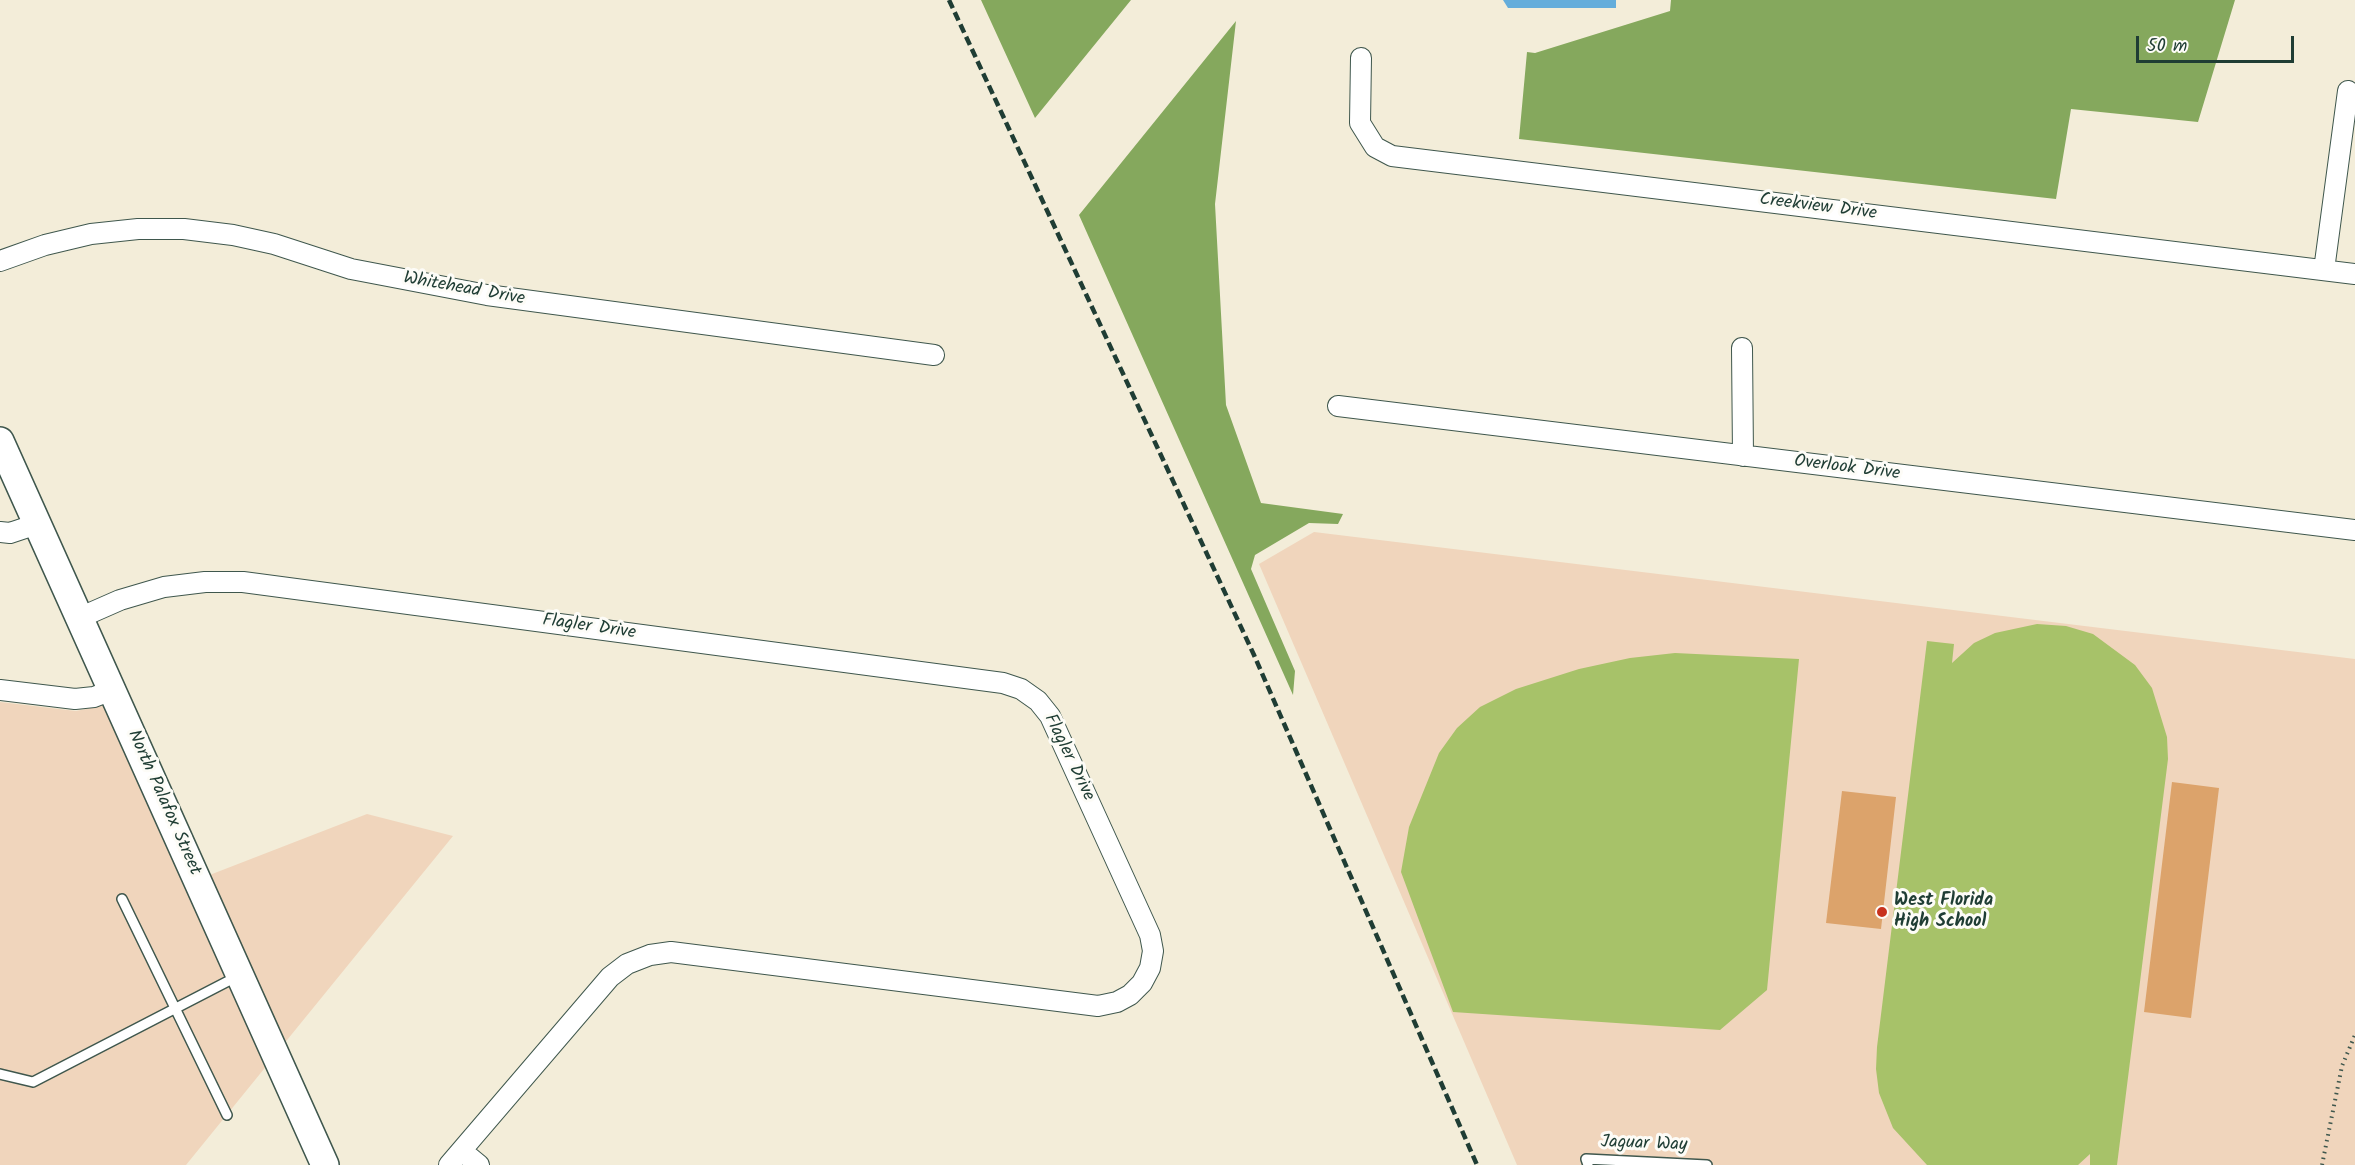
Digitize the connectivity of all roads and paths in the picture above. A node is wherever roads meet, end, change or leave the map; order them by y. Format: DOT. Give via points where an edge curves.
graph roads {
  1 [pos="1361,58"];
  2 [pos="2348,92"];
  3 [pos="0,261"];
  4 [pos="2324,270"];
  5 [pos="2355,274"];
  6 [pos="1742,348"];
  7 [pos="934,355"];
  8 [pos="1338,406"];
  9 [pos="0,441"];
  10 [pos="1743,456"];
  11 [pos="37,524"];
  12 [pos="2355,530"];
  13 [pos="0,531"];
  14 [pos="79,618"];
  15 [pos="0,690"];
  16 [pos="112,690"];
  17 [pos="122,899"];
  18 [pos="240,975"];
  19 [pos="175,1009"];
  20 [pos="2355,1035"];
  21 [pos="0,1074"];
  22 [pos="227,1115"];
  23 [pos="456,1158"];
  24 [pos="326,1165"];
  25 [pos="479,1165"];
  26 [pos="1588,1165"];
  27 [pos="1707,1165"];
  28 [pos="2322,1165"];
  1 -- 4 [label="street, Creekview Drive" via="1360,123 1375,147 1392,156"];
  2 -- 4 [label="street"];
  3 -- 7 [label="street, Whitehead Drive" via="91,234 184,229 233,235 351,269 487,295"];
  4 -- 5 [label="street, Creekview Drive"];
  6 -- 10 [label="street"];
  8 -- 10 [label="street, Overlook Drive"];
  9 -- 11 [label="main road, North Palafox Street"];
  10 -- 12 [label="street, Overlook Drive"];
  11 -- 13 [label="street" via="10,533"];
  11 -- 14 [label="main road, North Palafox Street"];
  14 -- 16 [label="main road, North Palafox Street"];
  14 -- 23 [label="street, Flagler Drive" via="164,587 243,582 1003,683 1030,695 1050,716 1150,935 1150,968 1130,995 1098,1006 671,952 650,955 627,964 610,977"];
  15 -- 16 [label="street" via="75,699"];
  16 -- 18 [label="main road, North Palafox Street"];
  17 -- 19 [label="lane"];
  18 -- 19 [label="lane"];
  18 -- 24 [label="main road, North Palafox Street"];
  19 -- 21 [label="lane" via="33,1082"];
  19 -- 22 [label="lane"];
  20 -- 28 [label="path" via="2342,1066"];
  23 -- 25 [label="street"];
  26 -- 27 [label="lane, Jaguar Way" via="1586,1159"];
}
